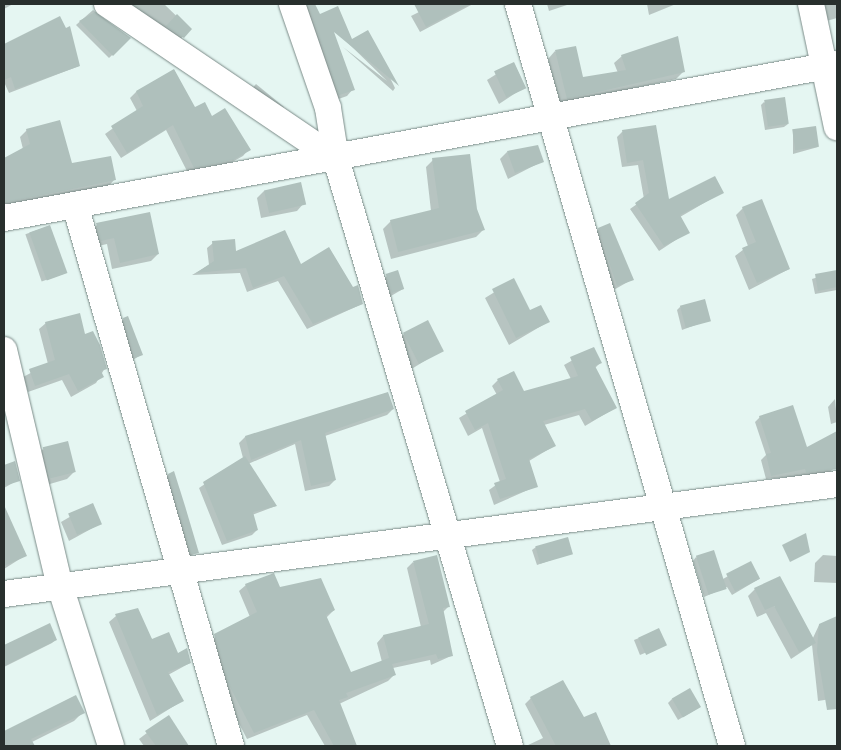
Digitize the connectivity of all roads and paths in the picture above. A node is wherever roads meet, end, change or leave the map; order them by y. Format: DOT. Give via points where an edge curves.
graph roads {
  1 [pos="107,4"];
  2 [pos="292,4"];
  3 [pos="518,4"];
  4 [pos="811,4"];
  5 [pos="830,65"];
  6 [pos="550,117"];
  7 [pos="837,127"];
  8 [pos="336,160"];
  9 [pos="75,205"];
  10 [pos="4,218"];
  11 [pos="4,350"];
  12 [pos="837,484"];
  13 [pos="663,508"];
  14 [pos="451,535"];
  15 [pos="181,573"];
  16 [pos="60,586"];
  17 [pos="4,594"];
  18 [pos="111,746"];
  19 [pos="231,746"];
  20 [pos="510,746"];
  21 [pos="732,746"];
  1 -- 8 [label="street"];
  2 -- 8 [label="street" via="328,108"];
  3 -- 6 [label="street"];
  4 -- 5 [label="street"];
  5 -- 6 [label="street"];
  5 -- 7 [label="street"];
  6 -- 8 [label="street"];
  6 -- 13 [label="street"];
  8 -- 9 [label="street"];
  8 -- 14 [label="street"];
  9 -- 10 [label="street"];
  9 -- 15 [label="street"];
  11 -- 16 [label="street"];
  12 -- 13 [label="street"];
  13 -- 14 [label="street"];
  13 -- 21 [label="street"];
  14 -- 15 [label="street"];
  14 -- 20 [label="street"];
  15 -- 16 [label="street"];
  15 -- 19 [label="street"];
  16 -- 17 [label="street"];
  16 -- 18 [label="street"];
}
